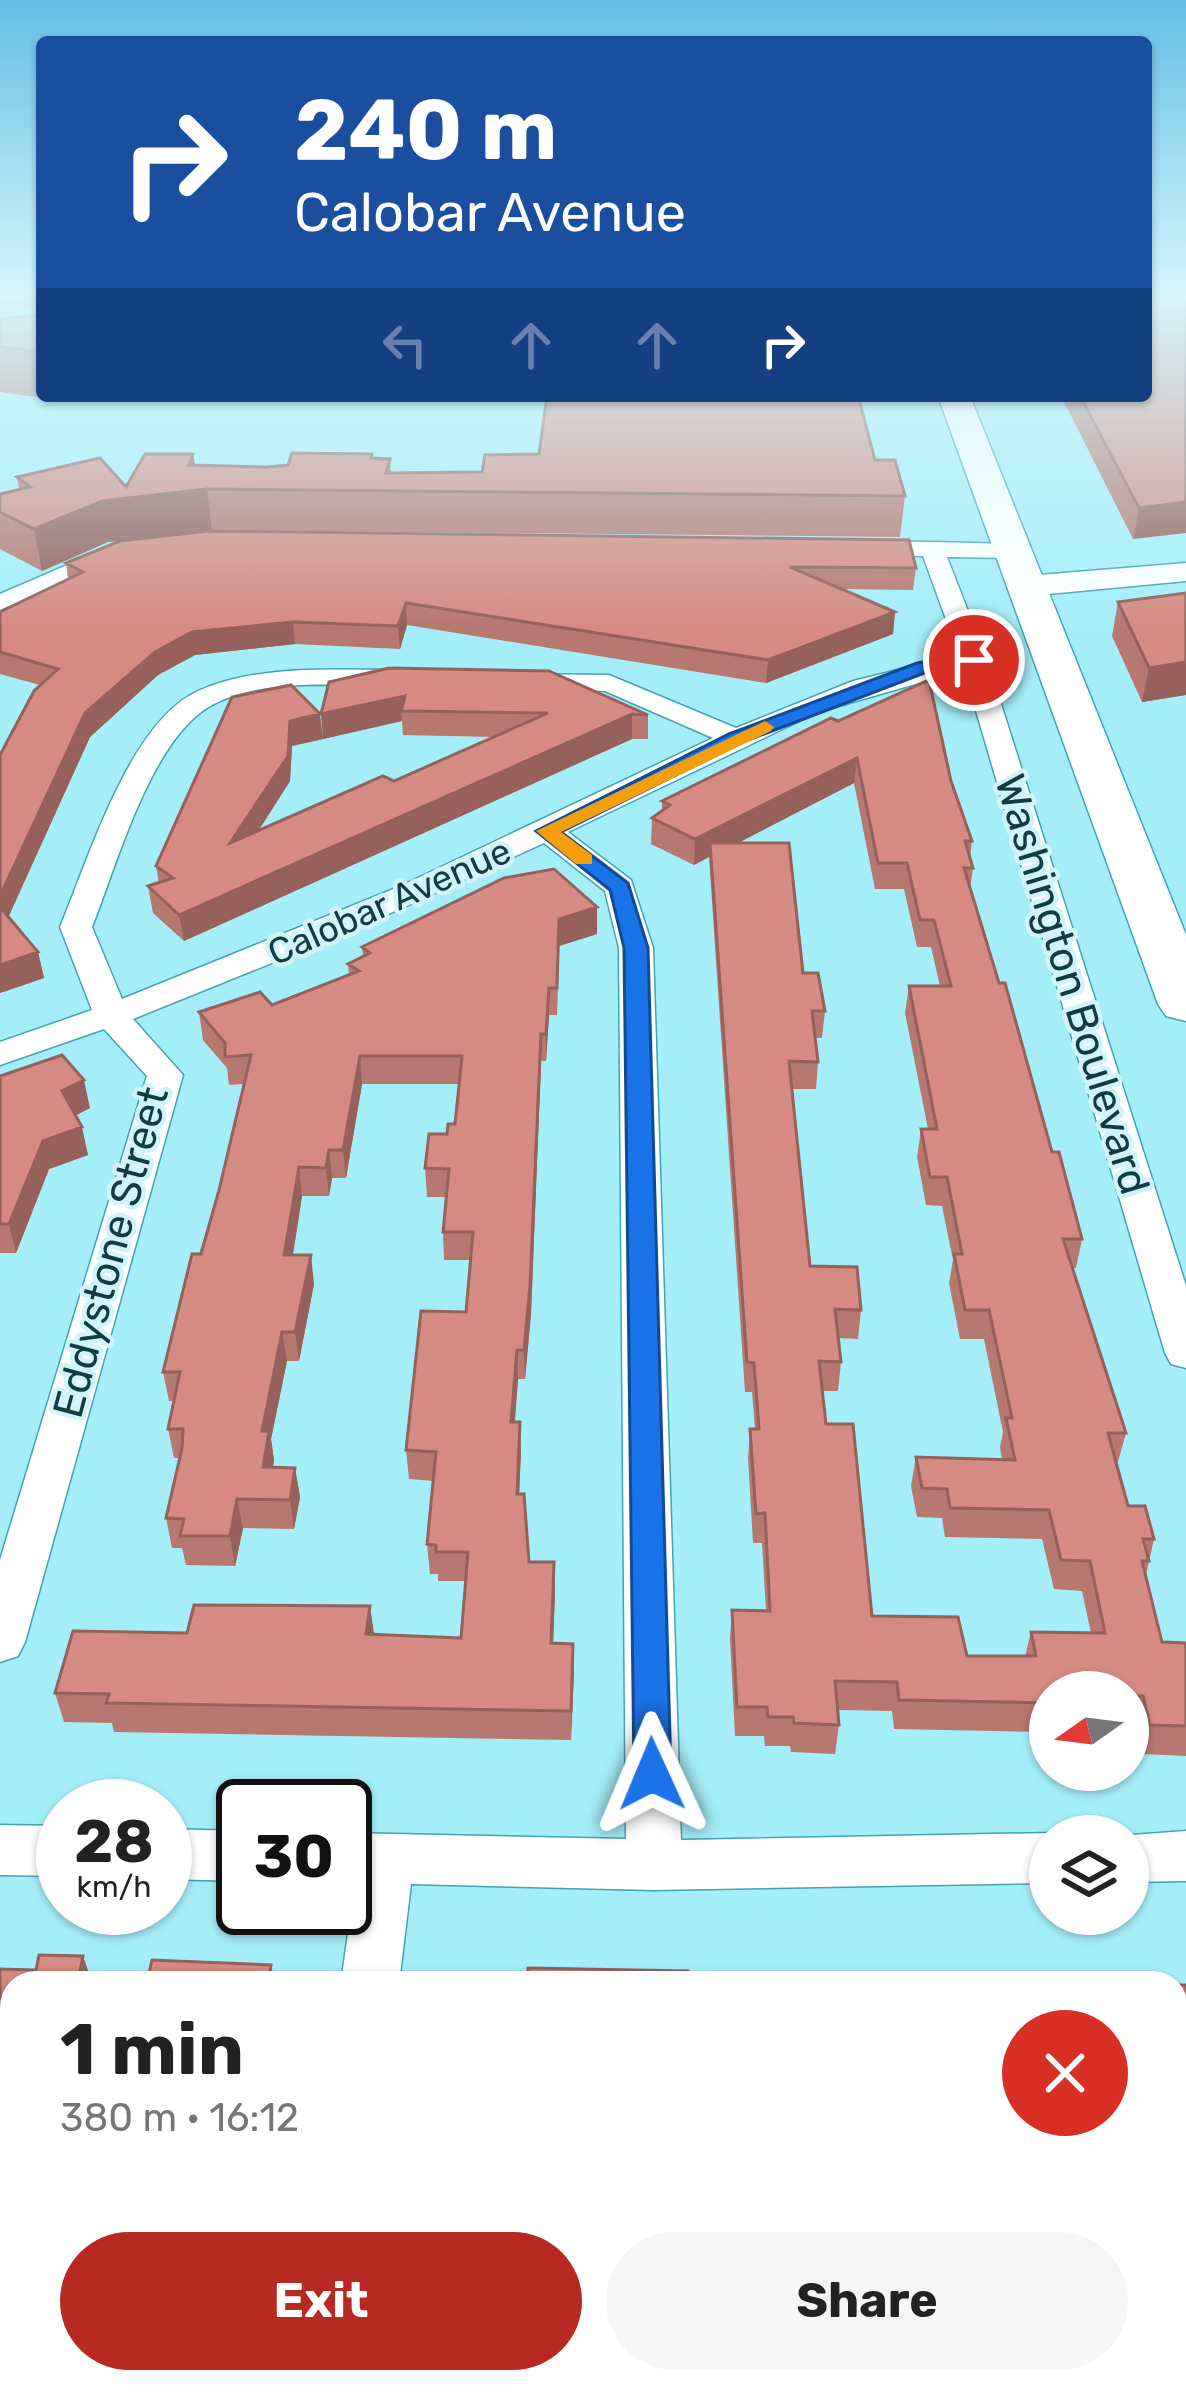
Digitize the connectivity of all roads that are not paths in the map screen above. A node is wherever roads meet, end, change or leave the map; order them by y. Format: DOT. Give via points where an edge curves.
graph roads {
  1 [pos="958,406"];
  2 [pos="141,548"];
  3 [pos="840,548"];
  4 [pos="932,549"];
  5 [pos="1020,569"];
  6 [pos="1186,572"];
  7 [pos="0,603"];
  8 [pos="974,660"];
  9 [pos="440,678"];
  10 [pos="505,680"];
  11 [pos="736,738"];
  12 [pos="547,831"];
  13 [pos="1186,1004"];
  14 [pos="112,1016"];
  15 [pos="0,1054"];
  16 [pos="1186,1353"];
  17 [pos="0,1642"];
  18 [pos="0,1850"];
  19 [pos="36,1851"];
  20 [pos="1186,1856"];
  21 [pos="1149,1857"];
  22 [pos="372,1858"];
  23 [pos="1029,1858"];
  24 [pos="654,1865"];
  25 [pos="368,1935"];
  26 [pos="370,1971"];
  1 -- 5 [label="main road, Washington Boulevard"];
  2 -- 7 [label="street"];
  3 -- 4 [label="street"];
  4 -- 5 [label="street"];
  4 -- 8 [label="street, Washington Boulevard"];
  5 -- 6 [label="street"];
  5 -- 13 [label="main road, Washington Boulevard"];
  8 -- 11 [label="street, Calobar Avenue" via="923,667"];
  8 -- 16 [label="street, Washington Boulevard"];
  9 -- 14 [label="street, Eddystone Street" via="301,678 203,698 161,735 76,927"];
  10 -- 11 [label="street" via="609,683"];
  11 -- 12 [label="street, Calobar Avenue"];
  12 -- 14 [label="street, Calobar Avenue"];
  12 -- 24 [label="street" via="620,887 636,948"];
  14 -- 15 [label="street, Calobar Avenue"];
  14 -- 17 [label="street, Eddystone Street" via="165,1075"];
  18 -- 19 [label="street"];
  20 -- 21 [label="street"];
  22 -- 24 [label="street"];
  23 -- 24 [label="street"];
  25 -- 26 [label="street"];
}
